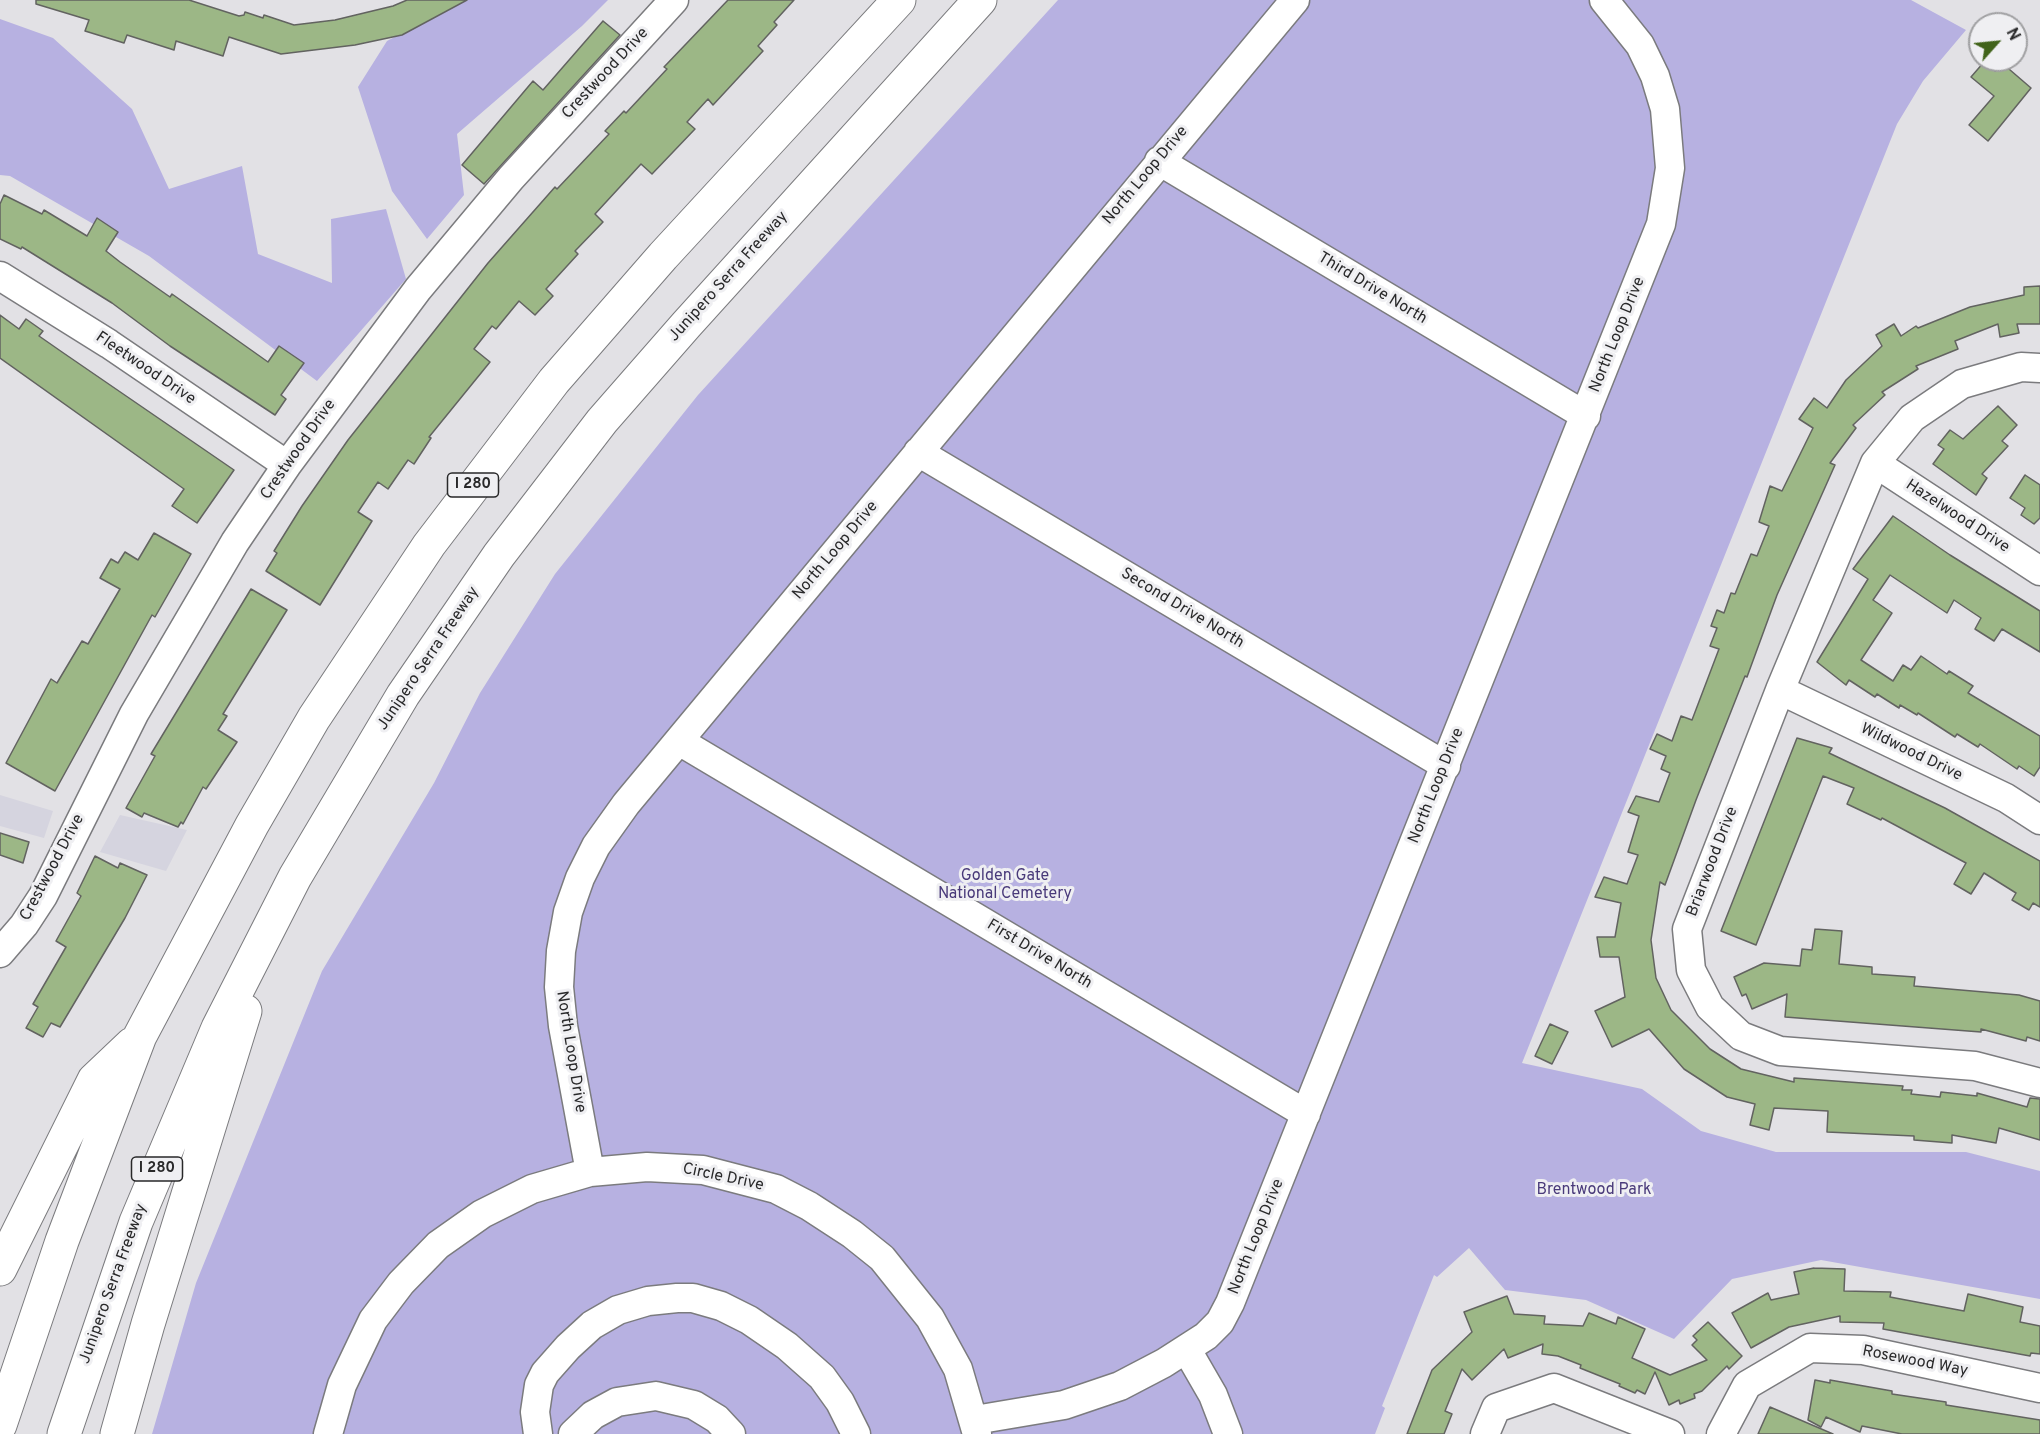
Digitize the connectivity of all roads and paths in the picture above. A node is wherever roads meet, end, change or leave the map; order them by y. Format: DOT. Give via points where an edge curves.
graph roads {
  1 [pos="674,0"];
  2 [pos="899,0"];
  3 [pos="980,0"];
  4 [pos="1295,0"];
  5 [pos="1604,0"];
  6 [pos="1159,162"];
  7 [pos="0,276"];
  8 [pos="2040,368"];
  9 [pos="1586,416"];
  10 [pos="918,452"];
  11 [pos="1875,464"];
  12 [pos="287,465"];
  13 [pos="2040,571"];
  14 [pos="1780,690"];
  15 [pos="679,741"];
  16 [pos="1446,766"];
  17 [pos="2040,820"];
  18 [pos="275,915"];
  19 [pos="0,953"];
  20 [pos="140,1036"];
  21 [pos="2040,1083"];
  22 [pos="1306,1114"];
  23 [pos="590,1172"];
  24 [pos="0,1269"];
  25 [pos="1187,1350"];
  26 [pos="2040,1388"];
  27 [pos="0,1425"];
  28 [pos="976,1427"];
  29 [pos="64,1434"];
  30 [pos="117,1434"];
  31 [pos="328,1434"];
  32 [pos="538,1434"];
  33 [pos="573,1434"];
  34 [pos="731,1434"];
  35 [pos="856,1434"];
  36 [pos="1228,1434"];
  37 [pos="1485,1434"];
  38 [pos="1670,1434"];
  39 [pos="1721,1434"];
  1 -- 12 [label="street, Crestwood Drive" via="511,178 432,272"];
  2 -- 20 [label="highway, I 280" via="608,317 453,511 314,718"];
  3 -- 18 [label="highway, Junipero Serra Freeway / I 280" via="657,357 550,487 404,694"];
  4 -- 6 [label="street, North Loop Drive"];
  5 -- 9 [label="street, North Loop Drive" via="1631,32 1655,76 1669,128 1670,168 1666,205 1656,240"];
  6 -- 9 [label="street, Third Drive North"];
  6 -- 10 [label="street, North Loop Drive"];
  7 -- 12 [label="street, Fleetwood Drive" via="109,344"];
  8 -- 11 [label="street, Briarwood Drive" via="2021,367 1962,384 1912,418"];
  9 -- 16 [label="street, North Loop Drive"];
  10 -- 15 [label="street, North Loop Drive"];
  10 -- 16 [label="street, Second Drive North"];
  11 -- 13 [label="street, Hazelwood Drive"];
  11 -- 14 [label="street, Briarwood Drive"];
  12 -- 19 [label="street, Crestwood Drive" via="235,542 134,714 43,896"];
  14 -- 17 [label="street, Wildwood Drive" via="2006,798"];
  14 -- 21 [label="street, Briarwood Drive" via="1687,929 1690,970 1710,1007 1741,1036 1780,1051 1975,1066"];
  15 -- 22 [label="street, First Drive North"];
  15 -- 23 [label="street, North Loop Drive" via="605,832 580,878 564,931 560,1006"];
  16 -- 22 [label="street, North Loop Drive"];
  18 -- 29 [label="highway, Junipero Serra Freeway / I 280" via="218,1028 159,1163 114,1282"];
  18 -- 30 [label="highway"];
  20 -- 24 [label="highway" via="94,1080"];
  20 -- 27 [label="highway, I 280" via="65,1231"];
  22 -- 25 [label="street, North Loop Drive" via="1226,1314"];
  23 -- 28 [label="street, Circle Drive" via="646,1167 703,1170 776,1189 831,1219 882,1258 930,1318 958,1370"];
  23 -- 31 [label="street, Circle Drive" via="507,1200 459,1229 418,1264 386,1302 361,1342 342,1384"];
  25 -- 28 [label="street, North Loop Drive" via="1140,1376 1082,1400"];
  25 -- 36 [label="street" via="1213,1395"];
  26 -- 39 [label="street, Rosewood Way" via="1863,1350 1810,1348 1747,1385"];
  32 -- 35 [label="street" via="535,1412 539,1385 568,1347 592,1325 618,1310 677,1298 722,1306 788,1346 827,1383"];
  33 -- 34 [label="street" via="593,1415 617,1402 656,1396 694,1406 717,1419"];
  37 -- 38 [label="street" via="1496,1408 1554,1388"];
}
